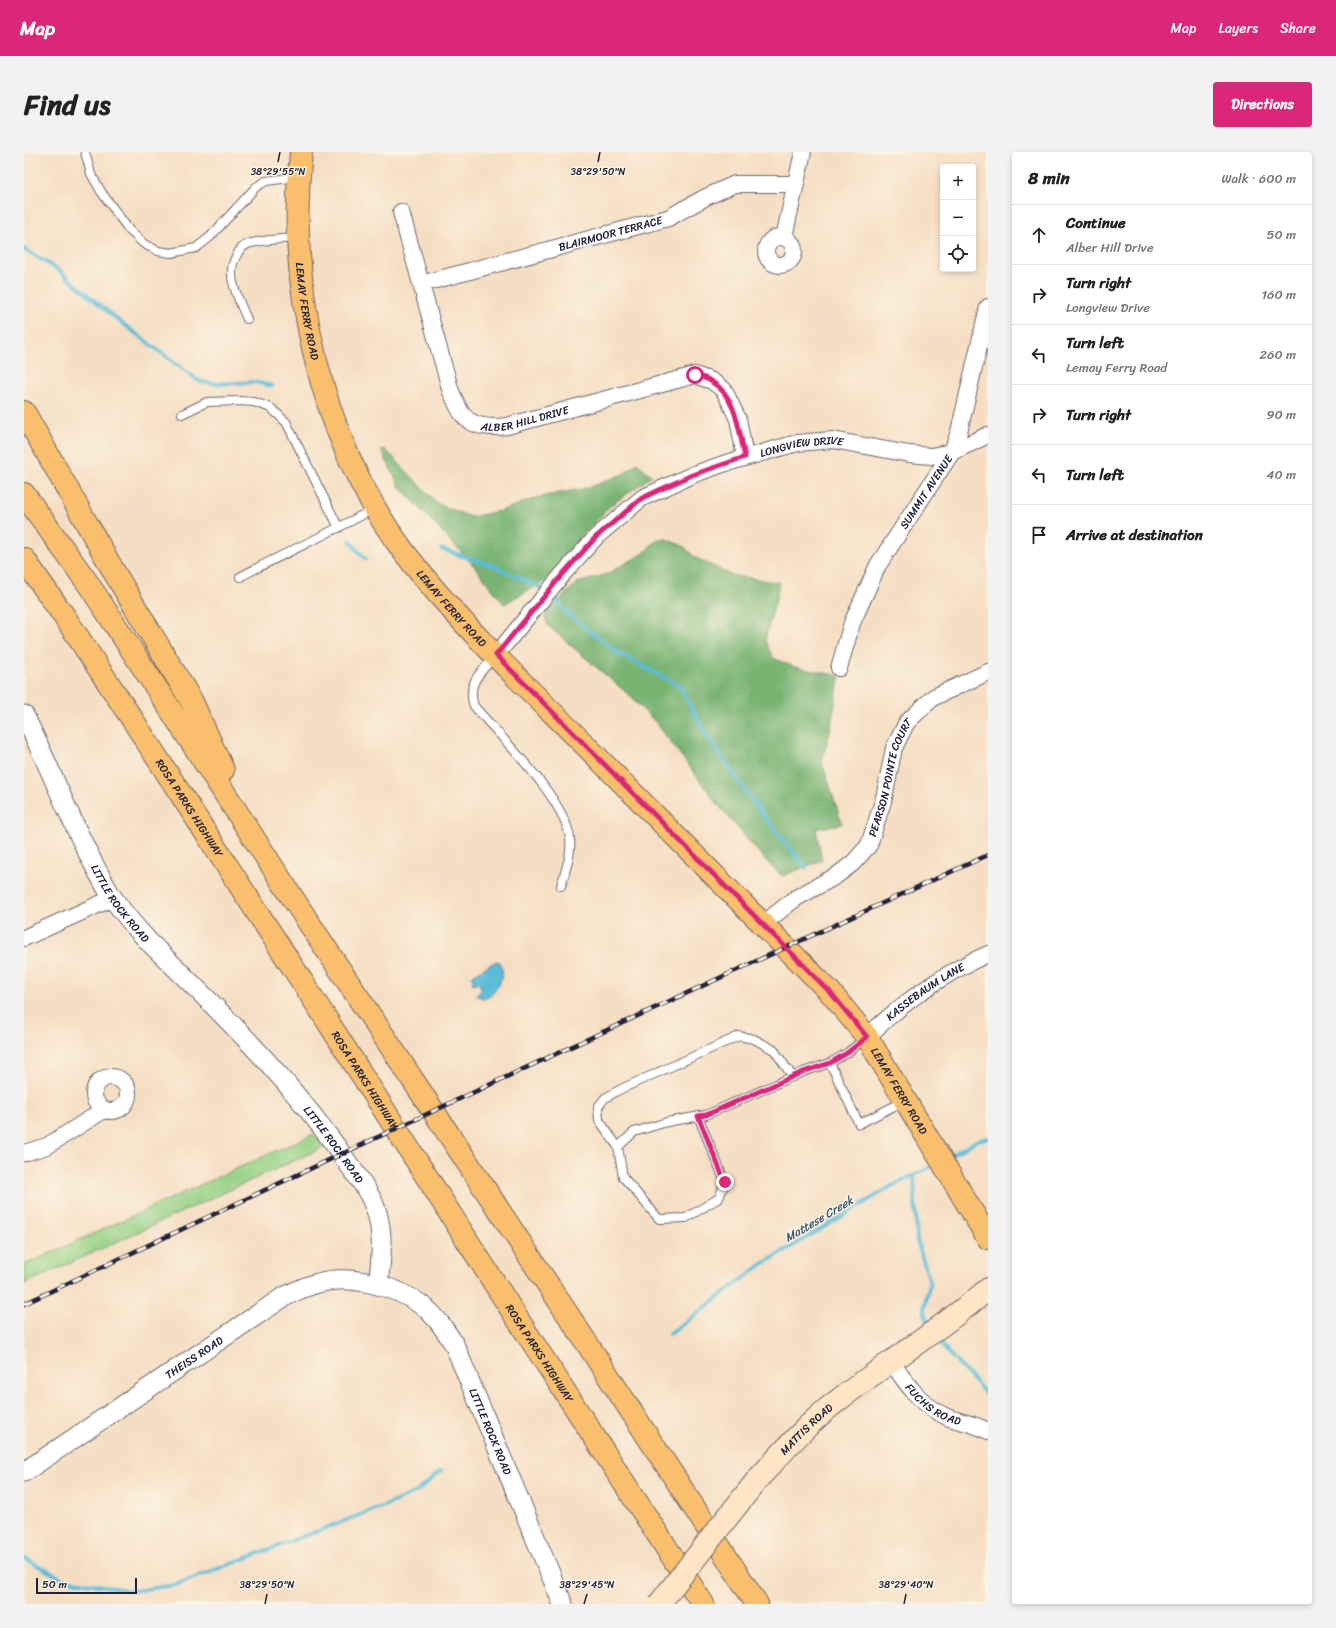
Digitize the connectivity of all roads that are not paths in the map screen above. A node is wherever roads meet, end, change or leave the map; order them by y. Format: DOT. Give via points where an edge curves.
graph roads {
  1 [pos="85,152"];
  2 [pos="301,152"];
  3 [pos="803,152"];
  4 [pos="298,178"];
  5 [pos="795,184"];
  6 [pos="401,212"];
  7 [pos="784,237"];
  8 [pos="299,238"];
  9 [pos="421,284"];
  10 [pos="988,306"];
  11 [pos="247,319"];
  12 [pos="24,412"];
  13 [pos="182,414"];
  14 [pos="988,435"];
  15 [pos="952,452"];
  16 [pos="745,457"];
  17 [pos="24,494"];
  18 [pos="375,508"];
  19 [pos="340,528"];
  20 [pos="24,558"];
  21 [pos="240,577"];
  22 [pos="496,655"];
  23 [pos="839,668"];
  24 [pos="988,672"];
  25 [pos="24,717"];
  26 [pos="252,835"];
  27 [pos="561,886"];
  28 [pos="113,898"];
  29 [pos="763,924"];
  30 [pos="24,938"];
  31 [pos="986,960"];
  32 [pos="867,1037"];
  33 [pos="830,1063"];
  34 [pos="793,1077"];
  35 [pos="906,1100"];
  36 [pos="104,1110"];
  37 [pos="698,1116"];
  38 [pos="618,1147"];
  39 [pos="24,1153"];
  40 [pos="988,1238"];
  41 [pos="378,1285"];
  42 [pos="988,1289"];
  43 [pos="891,1361"];
  44 [pos="988,1431"];
  45 [pos="24,1472"];
  46 [pos="563,1604"];
  47 [pos="659,1604"];
  48 [pos="703,1604"];
  49 [pos="757,1604"];
  1 -- 4 [label="lane" via="91,174 129,230 144,244 158,251 171,253 196,248 210,237 256,187 266,181"];
  2 -- 4 [label="main road, LEMAY FERRY ROAD"];
  3 -- 5 [label="street"];
  4 -- 8 [label="main road, LEMAY FERRY ROAD"];
  5 -- 7 [label="street"];
  5 -- 9 [label="street, BLAIRMOOR TERRACE" via="735,184 668,218"];
  6 -- 9 [label="street, ALBER HILL DRIVE"];
  8 -- 11 [label="lane" via="248,244 233,260 231,269 235,290"];
  8 -- 18 [label="main road, LEMAY FERRY ROAD" via="300,268 320,378 344,445"];
  9 -- 16 [label="street, ALBER HILL DRIVE" via="451,392 463,415 474,424 490,428 507,426 695,375 712,381 724,390 738,420"];
  10 -- 15 [label="street, SUMMIT AVENUE" via="959,432"];
  12 -- 26 [label="main road" via="117,577 192,702"];
  13 -- 19 [label="lane" via="207,402 254,402 271,408 286,422"];
  14 -- 15 [label="street, LONGVIEW DRIVE"];
  15 -- 16 [label="street, LONGVIEW DRIVE" via="931,456 909,454 833,440 797,443"];
  15 -- 23 [label="street, SUMMIT AVENUE" via="878,565 852,623"];
  16 -- 22 [label="street, LONGVIEW DRIVE" via="692,475 642,498 596,537"];
  17 -- 26 [label="main road" via="89,586"];
  18 -- 19 [label="lane"];
  18 -- 22 [label="main road, LEMAY FERRY ROAD" via="429,584"];
  19 -- 21 [label="lane"];
  20 -- 48 [label="main road, ROSA PARKS HIGHWAY" via="134,722"];
  22 -- 27 [label="lane" via="478,674 471,698 474,706 541,783 559,811 570,839 569,858"];
  22 -- 29 [label="main road, LEMAY FERRY ROAD"];
  24 -- 29 [label="street, PEARSON POINTE COURT" via="934,697 907,722 894,748 884,798 869,845 853,863 836,876 796,898"];
  25 -- 28 [label="street, LITTLE ROCK ROAD"];
  26 -- 49 [label="main road"];
  28 -- 30 [label="street"];
  28 -- 41 [label="street, LITTLE ROCK ROAD" via="130,922 266,1060 313,1116 370,1196 381,1228"];
  29 -- 32 [label="main road, LEMAY FERRY ROAD" via="831,993"];
  31 -- 32 [label="street, KASSEBAUM LANE" via="930,985 891,1014"];
  32 -- 33 [label="lane"];
  32 -- 35 [label="main road, LEMAY FERRY ROAD"];
  33 -- 34 [label="lane"];
  33 -- 35 [label="lane" via="859,1124"];
  34 -- 37 [label="lane" via="706,1115"];
  34 -- 38 [label="lane" via="774,1050 754,1039 739,1036 732,1038 604,1098 598,1107 599,1120"];
  35 -- 40 [label="main road, LEMAY FERRY ROAD"];
  36 -- 39 [label="street" via="47,1146"];
  37 -- 38 [label="lane" via="634,1132"];
  37 -- 38 [label="lane" via="725,1182 719,1198 686,1218 658,1219 623,1177"];
  41 -- 45 [label="street, THEISS ROAD" via="350,1280 319,1282 282,1298"];
  41 -- 46 [label="street, LITTLE ROCK ROAD" via="410,1297 423,1306 454,1344"];
  42 -- 43 [label="main road, MATTIS ROAD" via="955,1316"];
  43 -- 44 [label="street, FUCHS ROAD" via="919,1398 934,1409 947,1417"];
  43 -- 47 [label="main road, MATTIS ROAD, bridge" via="810,1424 787,1447 757,1480"];
}
